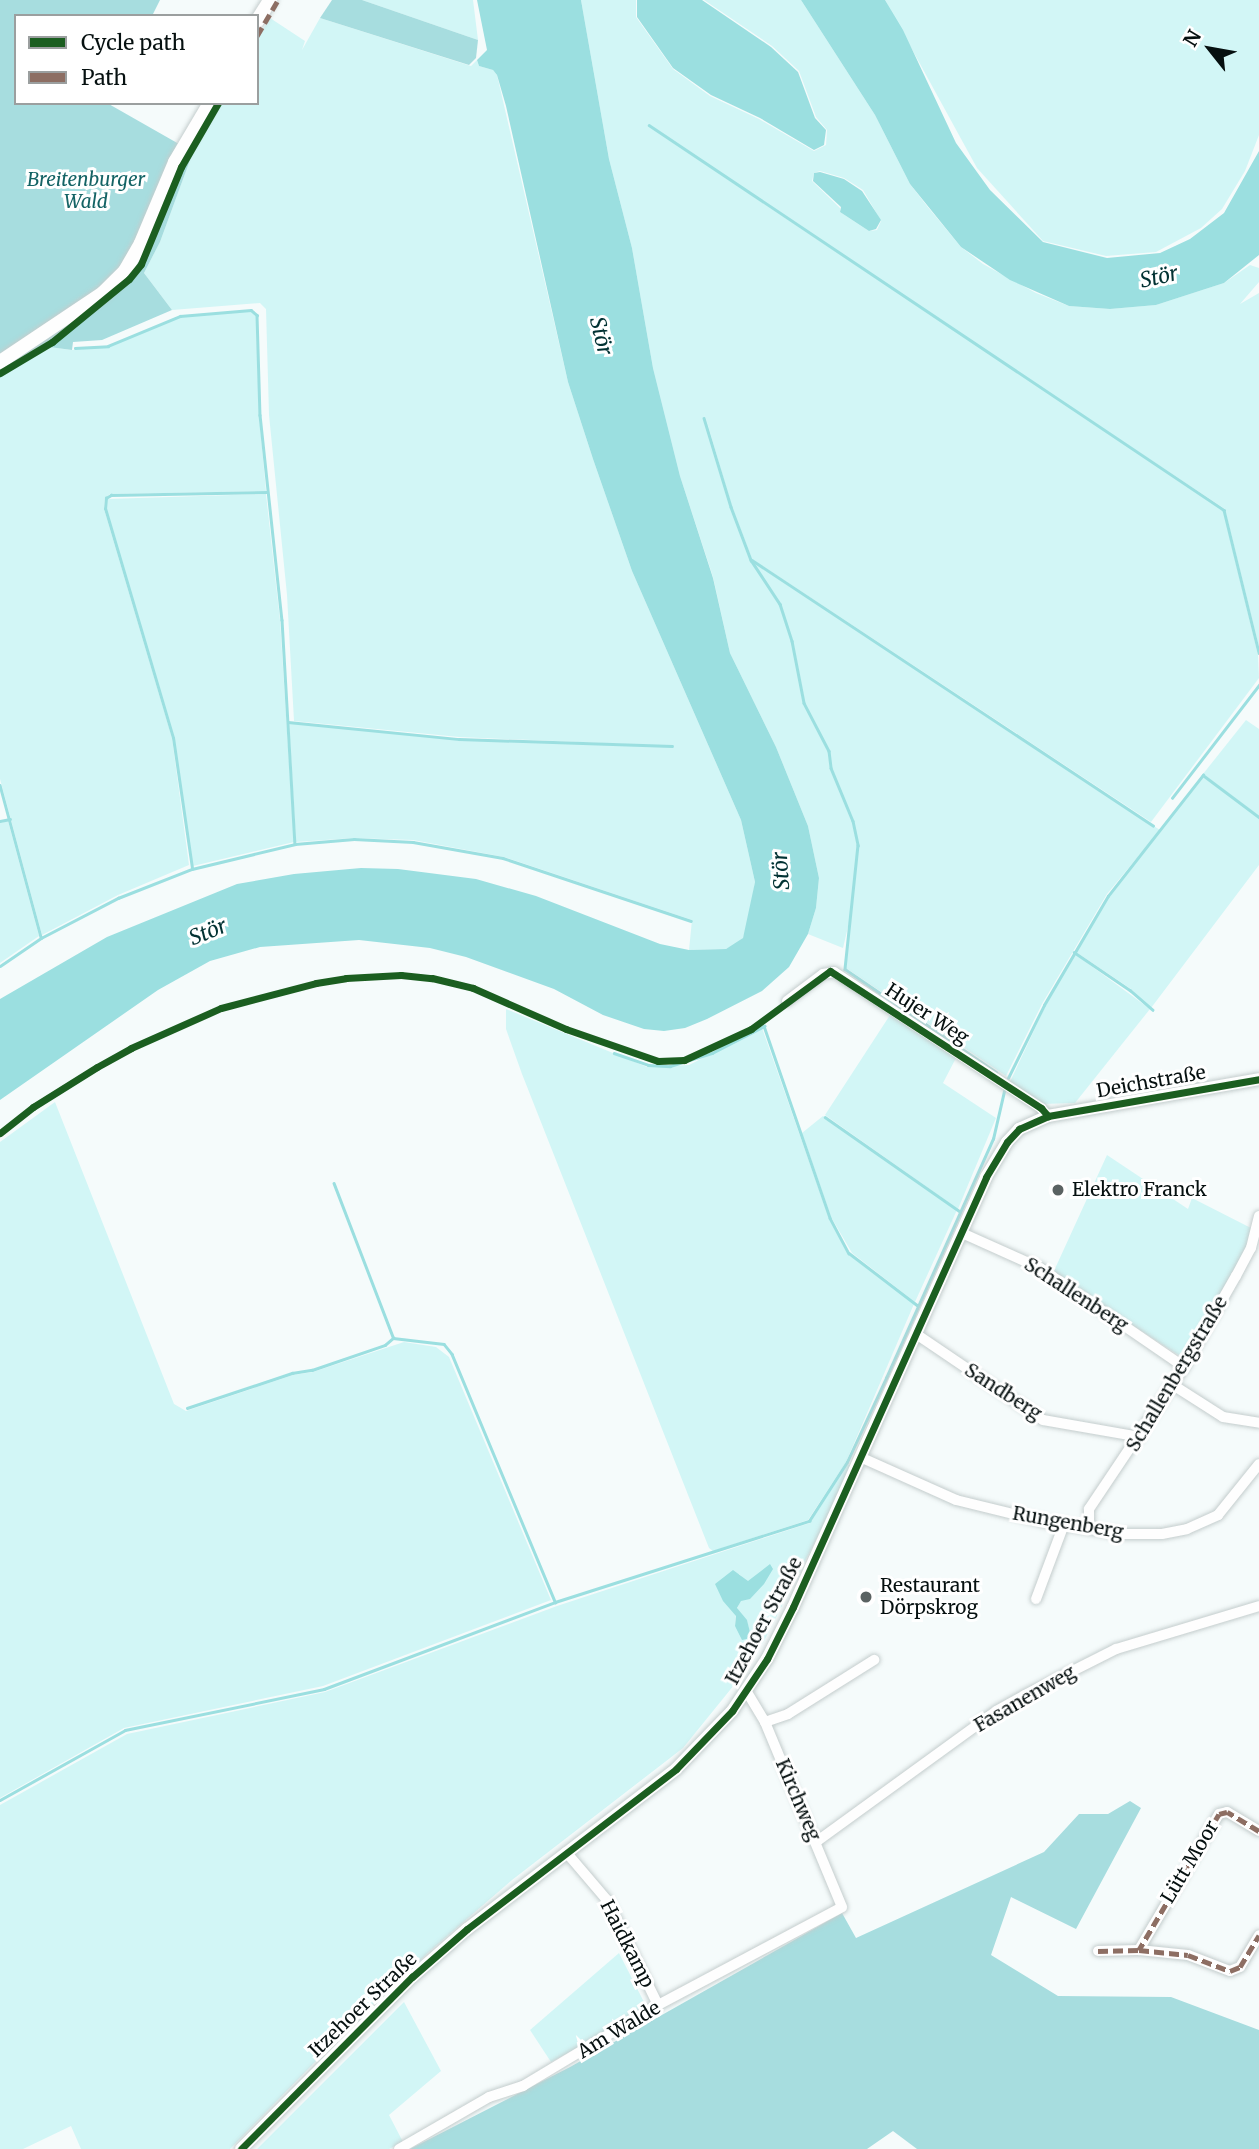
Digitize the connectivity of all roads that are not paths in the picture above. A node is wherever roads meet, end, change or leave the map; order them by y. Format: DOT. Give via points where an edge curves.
graph roads {
  1 [pos="270,0"];
  2 [pos="259,18"];
  3 [pos="209,105"];
  4 [pos="0,362"];
  5 [pos="787,1001"];
  6 [pos="1259,1079"];
  7 [pos="1048,1116"];
  8 [pos="1259,1216"];
  9 [pos="962,1233"];
  10 [pos="916,1334"];
  11 [pos="1184,1367"];
  12 [pos="1173,1385"];
  13 [pos="1259,1423"];
  14 [pos="1140,1437"];
  15 [pos="860,1457"];
  16 [pos="1259,1464"];
  17 [pos="1064,1524"];
  18 [pos="1088,1526"];
  19 [pos="1036,1599"];
  20 [pos="1259,1606"];
  21 [pos="874,1660"];
  22 [pos="747,1692"];
  23 [pos="765,1722"];
  24 [pos="1259,1831"];
  25 [pos="816,1842"];
  26 [pos="566,1852"];
  27 [pos="839,1909"];
  28 [pos="1259,1935"];
  29 [pos="1139,1950"];
  30 [pos="1098,1951"];
  31 [pos="658,2005"];
  32 [pos="241,2149"];
  33 [pos="399,2149"];
  1 -- 2 [label="main road"];
  3 -- 4 [label="main road" via="171,171 125,271 103,293"];
  5 -- 7 [label="street, Hujer Weg" via="827,972 834,972"];
  6 -- 7 [label="street, Deichstraße"];
  7 -- 9 [label="street, Itzehoer Straße" via="1019,1129 1007,1142"];
  8 -- 11 [label="street, Schallenbergstraße" via="1251,1248"];
  9 -- 10 [label="street, Itzehoer Straße"];
  9 -- 11 [label="street, Schallenberg" via="1040,1268"];
  10 -- 14 [label="street, Sandberg" via="1043,1420"];
  10 -- 15 [label="street, Itzehoer Straße"];
  11 -- 12 [label="street, Schallenbergstraße"];
  12 -- 13 [label="street" via="1223,1417"];
  12 -- 14 [label="street, Schallenbergstraße"];
  14 -- 18 [label="street, Schallenbergstraße" via="1089,1510"];
  15 -- 17 [label="street, Rungenberg" via="956,1500"];
  15 -- 22 [label="street, Itzehoer Straße" via="793,1607"];
  16 -- 18 [label="street, Rungenberg" via="1218,1515 1187,1529 1121,1534"];
  17 -- 18 [label="street, Rungenberg"];
  17 -- 19 [label="street"];
  20 -- 25 [label="street, Fasanenweg" via="1116,1649 1025,1695"];
  21 -- 23 [label="street" via="788,1714"];
  22 -- 23 [label="street, Kirchweg"];
  22 -- 26 [label="street, Itzehoer Straße" via="676,1769"];
  23 -- 25 [label="street, Kirchweg"];
  24 -- 29 [label="street, Lütt Moor" via="1227,1812 1219,1814"];
  25 -- 27 [label="street, Kirchweg"];
  26 -- 31 [label="street, Haidkamp" via="607,1900"];
  26 -- 32 [label="street, Itzehoer Straße" via="412,1978"];
  27 -- 31 [label="street, Am Walde"];
  28 -- 29 [label="street" via="1240,1968 1230,1971 1188,1955"];
  29 -- 30 [label="street"];
  31 -- 33 [label="street, Am Walde" via="534,2079 489,2097"];
}
